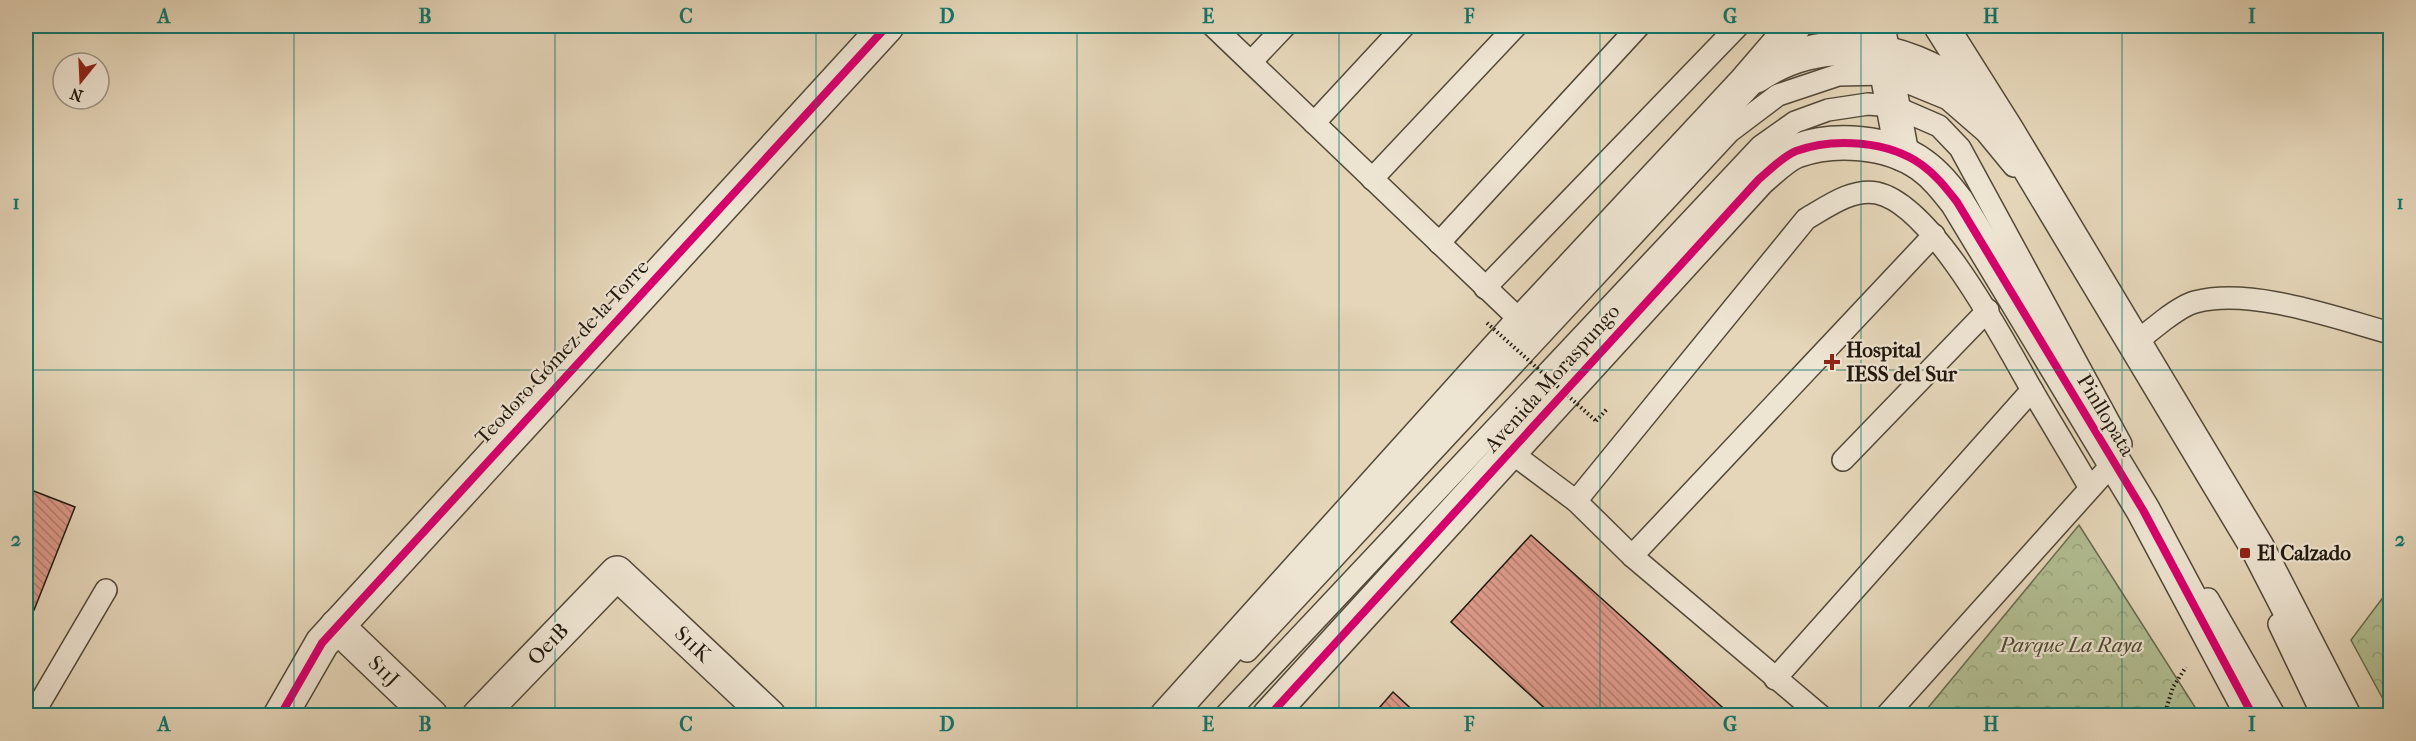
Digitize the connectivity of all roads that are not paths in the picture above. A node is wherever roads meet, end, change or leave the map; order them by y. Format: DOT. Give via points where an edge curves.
graph roads {
  1 [pos="887,26"];
  2 [pos="1213,26"];
  3 [pos="1284,26"];
  4 [pos="1404,26"];
  5 [pos="1516,26"];
  6 [pos="1639,26"];
  7 [pos="1738,26"];
  8 [pos="1794,26"];
  9 [pos="1941,26"];
  10 [pos="1882,50"];
  11 [pos="1251,62"];
  12 [pos="1745,83"];
  13 [pos="1893,106"];
  14 [pos="1314,123"];
  15 [pos="2006,129"];
  16 [pos="1902,154"];
  17 [pos="1372,178"];
  18 [pos="1934,236"];
  19 [pos="1439,243"];
  20 [pos="1485,288"];
  21 [pos="1988,310"];
  22 [pos="1532,312"];
  23 [pos="2391,333"];
  24 [pos="2135,344"];
  25 [pos="2032,390"];
  26 [pos="1509,452"];
  27 [pos="1843,460"];
  28 [pos="2114,462"];
  29 [pos="2090,488"];
  30 [pos="1576,501"];
  31 [pos="1632,556"];
  32 [pos="617,573"];
  33 [pos="105,590"];
  34 [pos="337,626"];
  35 [pos="1775,679"];
  36 [pos="32,716"];
  37 [pos="280,716"];
  38 [pos="431,716"];
  39 [pos="479,716"];
  40 [pos="769,716"];
  41 [pos="1167,716"];
  42 [pos="1187,716"];
  43 [pos="1225,716"];
  44 [pos="1269,716"];
  45 [pos="1821,716"];
  46 [pos="1887,716"];
  47 [pos="2253,716"];
  48 [pos="2275,716"];
  49 [pos="2323,716"];
  50 [pos="2344,716"];
  1 -- 34 [label="street, Teodoro Gómez de la Torre"];
  2 -- 11 [label="lane"];
  3 -- 11 [label="lane"];
  4 -- 14 [label="lane"];
  5 -- 17 [label="lane"];
  6 -- 19 [label="lane"];
  7 -- 20 [label="lane"];
  8 -- 12 [label="street"];
  9 -- 15 [label="street"];
  10 -- 12 [label="street" via="1833,49 1809,53 1786,60"];
  10 -- 13 [label="street"];
  10 -- 15 [label="street" via="1937,71 1963,87"];
  10 -- 42 [label="lane" via="1838,75 1778,95 1729,132"];
  10 -- 49 [label="lane" via="1986,132 2026,182 2245,553"];
  11 -- 14 [label="lane"];
  12 -- 22 [label="street"];
  13 -- 16 [label="street"];
  13 -- 43 [label="lane" via="1868,104 1828,110 1795,122 1761,146"];
  13 -- 48 [label="lane" via="1939,126 1960,147 2152,502"];
  14 -- 17 [label="lane"];
  15 -- 24 [label="street"];
  16 -- 26 [label="street, Avenida Moraspungo" via="1866,144 1844,143 1797,151 1781,160 1759,179"];
  16 -- 28 [label="street, Pinllopata" via="1921,164 1957,202"];
  17 -- 19 [label="lane"];
  18 -- 21 [label="lane"];
  18 -- 30 [label="lane" via="1907,207 1877,193 1850,195 1806,219"];
  18 -- 31 [label="lane"];
  19 -- 20 [label="lane"];
  20 -- 22 [label="lane"];
  20 -- 22 [label="lane" via="1522,301"];
  21 -- 25 [label="lane"];
  21 -- 27 [label="lane"];
  22 -- 41 [label="street"];
  23 -- 24 [label="lane" via="2305,309 2241,298 2194,302"];
  24 -- 50 [label="street" via="2257,547"];
  25 -- 29 [label="lane"];
  25 -- 35 [label="lane"];
  26 -- 30 [label="lane"];
  26 -- 44 [label="street, Avenida Moraspungo"];
  28 -- 29 [label="lane"];
  28 -- 47 [label="street, Pinllopata"];
  29 -- 46 [label="lane"];
  30 -- 31 [label="lane"];
  31 -- 35 [label="lane"];
  32 -- 39 [label="street, Oe1B"];
  32 -- 40 [label="street, S11K"];
  33 -- 36 [label="lane"];
  34 -- 37 [label="street, Teodoro Gómez de la Torre" via="322,643"];
  34 -- 38 [label="street, S11J"];
  35 -- 45 [label="lane"];
}
